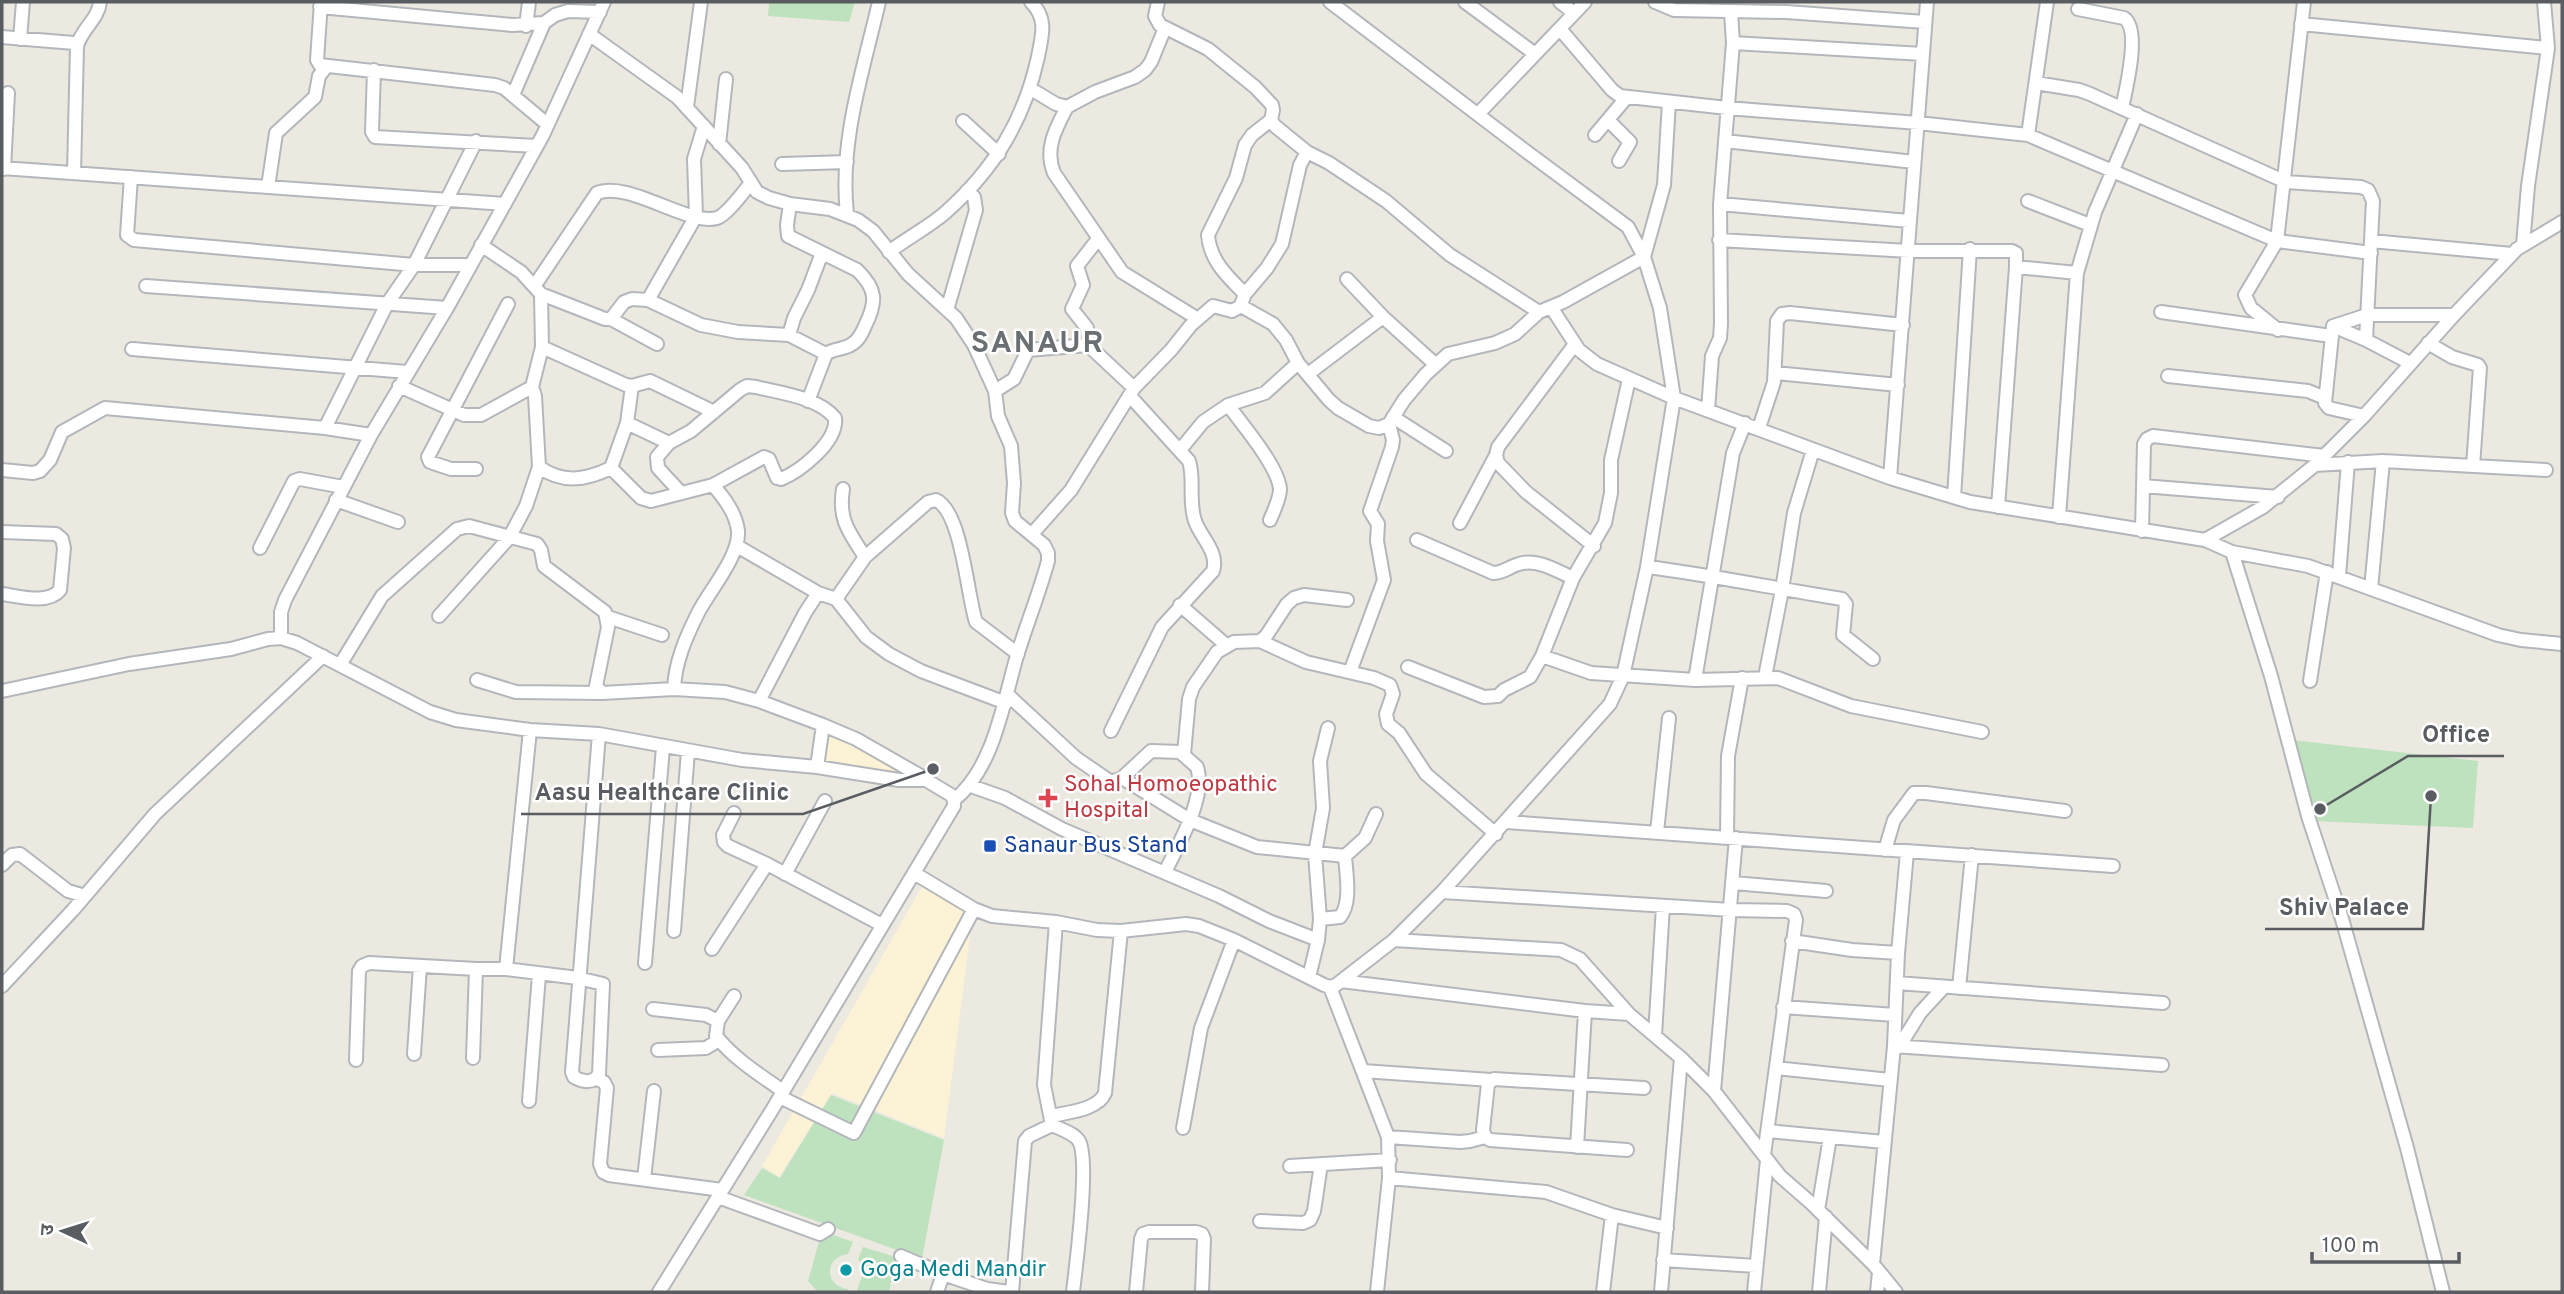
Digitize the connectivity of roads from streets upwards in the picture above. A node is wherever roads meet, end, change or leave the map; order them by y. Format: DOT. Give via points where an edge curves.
graph roads {
  1 [pos="19,2"];
  2 [pos="100,2"];
  3 [pos="529,2"];
  4 [pos="701,2"];
  5 [pos="879,2"];
  6 [pos="1031,2"];
  7 [pos="1158,2"];
  8 [pos="1331,2"];
  9 [pos="1465,2"];
  10 [pos="1560,2"];
  11 [pos="1585,2"];
  12 [pos="1655,2"];
  13 [pos="1927,2"];
  14 [pos="2035,2"];
  15 [pos="2047,2"];
  16 [pos="2304,2"];
  17 [pos="2544,2"];
  18 [pos="320,4"];
  19 [pos="602,7"];
  20 [pos="2078,9"];
  21 [pos="1731,12"];
  22 [pos="1574,13"];
  23 [pos="1925,22"];
  24 [pos="544,23"];
  25 [pos="2301,24"];
  26 [pos="526,26"];
  27 [pos="1165,28"];
  28 [pos="1560,29"];
  29 [pos="589,34"];
  30 [pos="2,37"];
  31 [pos="20,39"];
  32 [pos="1733,43"];
  33 [pos="77,46"];
  34 [pos="2548,48"];
  35 [pos="1535,54"];
  36 [pos="1923,54"];
  37 [pos="326,67"];
  38 [pos="374,70"];
  39 [pos="726,79"];
  40 [pos="2036,83"];
  41 [pos="1031,89"];
  42 [pos="8,93"];
  43 [pos="513,94"];
  44 [pos="1627,97"];
  45 [pos="1669,102"];
  46 [pos="687,107"];
  47 [pos="1067,107"];
  48 [pos="1727,108"];
  49 [pos="2122,108"];
  50 [pos="1478,114"];
  51 [pos="2137,114"];
  52 [pos="1271,120"];
  53 [pos="1608,120"];
  54 [pos="963,121"];
  55 [pos="1918,123"];
  56 [pos="547,124"];
  57 [pos="704,126"];
  58 [pos="1595,135"];
  59 [pos="2028,135"];
  60 [pos="476,141"];
  61 [pos="1725,141"];
  62 [pos="719,144"];
  63 [pos="537,146"];
  64 [pos="1307,152"];
  65 [pos="999,153"];
  66 [pos="1619,161"];
  67 [pos="847,162"];
  68 [pos="1914,162"];
  69 [pos="782,164"];
  70 [pos="3,169"];
  71 [pos="2113,172"];
  72 [pos="75,173"];
  73 [pos="131,177"];
  74 [pos="2286,182"];
  75 [pos="751,183"];
  76 [pos="268,187"];
  77 [pos="967,191"];
  78 [pos="446,200"];
  79 [pos="2028,201"];
  80 [pos="505,204"];
  81 [pos="790,204"];
  82 [pos="1720,204"];
  83 [pos="847,214"];
  84 [pos="696,216"];
  85 [pos="1909,221"];
  86 [pos="2562,222"];
  87 [pos="2090,225"];
  88 [pos="1098,239"];
  89 [pos="1719,240"];
  90 [pos="2277,242"];
  91 [pos="481,245"];
  92 [pos="2523,245"];
  93 [pos="2371,247"];
  94 [pos="1970,249"];
  95 [pos="1909,251"];
  96 [pos="889,252"];
  97 [pos="822,253"];
  98 [pos="2512,254"];
  99 [pos="1644,257"];
  100 [pos="414,265"];
  101 [pos="471,265"];
  102 [pos="2017,267"];
  103 [pos="2077,273"];
  104 [pos="1347,279"];
  105 [pos="146,286"];
  106 [pos="538,289"];
  107 [pos="648,300"];
  108 [pos="1243,300"];
  109 [pos="387,304"];
  110 [pos="508,304"];
  111 [pos="447,308"];
  112 [pos="947,310"];
  113 [pos="1545,310"];
  114 [pos="2161,312"];
  115 [pos="2367,315"];
  116 [pos="2454,315"];
  117 [pos="1383,317"];
  118 [pos="611,319"];
  119 [pos="1198,319"];
  120 [pos="1903,325"];
  121 [pos="2278,330"];
  122 [pos="2332,331"];
  123 [pos="789,335"];
  124 [pos="2366,340"];
  125 [pos="2428,343"];
  126 [pos="657,344"];
  127 [pos="1575,344"];
  128 [pos="1088,345"];
  129 [pos="542,346"];
  130 [pos="132,349"];
  131 [pos="825,354"];
  132 [pos="1298,363"];
  133 [pos="2410,363"];
  134 [pos="1436,365"];
  135 [pos="355,368"];
  136 [pos="407,372"];
  137 [pos="1775,373"];
  138 [pos="1308,374"];
  139 [pos="2168,376"];
  140 [pos="1629,379"];
  141 [pos="1898,385"];
  142 [pos="399,386"];
  143 [pos="632,386"];
  144 [pos="532,387"];
  145 [pos="995,391"];
  146 [pos="1132,392"];
  147 [pos="1674,398"];
  148 [pos="2325,398"];
  149 [pos="808,401"];
  150 [pos="1228,405"];
  151 [pos="453,410"];
  152 [pos="1708,410"];
  153 [pos="714,412"];
  154 [pos="2364,416"];
  155 [pos="1391,421"];
  156 [pos="627,423"];
  157 [pos="1745,423"];
  158 [pos="325,428"];
  159 [pos="1759,428"];
  160 [pos="371,435"];
  161 [pos="669,443"];
  162 [pos="1180,450"];
  163 [pos="1813,450"];
  164 [pos="1446,451"];
  165 [pos="1496,455"];
  166 [pos="2319,460"];
  167 [pos="2383,461"];
  168 [pos="2348,462"];
  169 [pos="2473,466"];
  170 [pos="539,467"];
  171 [pos="611,468"];
  172 [pos="476,469"];
  173 [pos="2,470"];
  174 [pos="2546,470"];
  175 [pos="1890,478"];
  176 [pos="713,485"];
  177 [pos="343,486"];
  178 [pos="2143,486"];
  179 [pos="843,489"];
  180 [pos="681,493"];
  181 [pos="1954,497"];
  182 [pos="2278,497"];
  183 [pos="335,499"];
  184 [pos="1998,507"];
  185 [pos="2059,517"];
  186 [pos="1270,520"];
  187 [pos="398,522"];
  188 [pos="1460,523"];
  189 [pos="2142,531"];
  190 [pos="2,532"];
  191 [pos="1032,534"];
  192 [pos="509,538"];
  193 [pos="1417,540"];
  194 [pos="2205,540"];
  195 [pos="737,546"];
  196 [pos="1594,546"];
  197 [pos="260,548"];
  198 [pos="2232,552"];
  199 [pos="865,557"];
  200 [pos="1647,566"];
  201 [pos="2333,574"];
  202 [pos="1711,575"];
  203 [pos="1573,578"];
  204 [pos="2371,589"];
  205 [pos="1782,590"];
  206 [pos="818,593"];
  207 [pos="2,594"];
  208 [pos="836,599"];
  209 [pos="1347,600"];
  210 [pos="1180,605"];
  211 [pos="439,616"];
  212 [pos="608,617"];
  213 [pos="662,635"];
  214 [pos="281,638"];
  215 [pos="1260,641"];
  216 [pos="2562,643"];
  217 [pos="1226,645"];
  218 [pos="1018,654"];
  219 [pos="323,656"];
  220 [pos="1542,656"];
  221 [pos="1873,659"];
  222 [pos="340,665"];
  223 [pos="1408,667"];
  224 [pos="1350,673"];
  225 [pos="1623,676"];
  226 [pos="1765,677"];
  227 [pos="1741,678"];
  228 [pos="477,680"];
  229 [pos="1695,680"];
  230 [pos="2310,681"];
  231 [pos="674,689"];
  232 [pos="2,691"];
  233 [pos="602,693"];
  234 [pos="1007,699"];
  235 [pos="759,702"];
  236 [pos="1669,718"];
  237 [pos="823,725"];
  238 [pos="1328,728"];
  239 [pos="530,730"];
  240 [pos="1111,731"];
  241 [pos="1982,732"];
  242 [pos="599,734"];
  243 [pos="663,747"];
  244 [pos="688,751"];
  245 [pos="1184,754"];
  246 [pos="817,767"];
  247 [pos="1122,778"];
  248 [pos="926,780"];
  249 [pos="971,786"];
  250 [pos="825,800"];
  251 [pos="954,800"];
  252 [pos="2065,811"];
  253 [pos="733,813"];
  254 [pos="1376,814"];
  255 [pos="1190,820"];
  256 [pos="1507,822"];
  257 [pos="1657,832"];
  258 [pos="1496,834"];
  259 [pos="1732,837"];
  260 [pos="1885,850"];
  261 [pos="1908,852"];
  262 [pos="1315,854"];
  263 [pos="1345,856"];
  264 [pos="1972,856"];
  265 [pos="766,864"];
  266 [pos="2,865"];
  267 [pos="2113,866"];
  268 [pos="1165,872"];
  269 [pos="914,873"];
  270 [pos="785,874"];
  271 [pos="1733,883"];
  272 [pos="1826,891"];
  273 [pos="1442,892"];
  274 [pos="85,896"];
  275 [pos="1663,906"];
  276 [pos="974,909"];
  277 [pos="1731,910"];
  278 [pos="1320,919"];
  279 [pos="1056,922"];
  280 [pos="882,925"];
  281 [pos="674,931"];
  282 [pos="1121,931"];
  283 [pos="1234,940"];
  284 [pos="1318,940"];
  285 [pos="1394,940"];
  286 [pos="1792,941"];
  287 [pos="712,949"];
  288 [pos="1898,953"];
  289 [pos="645,963"];
  290 [pos="420,966"];
  291 [pos="506,969"];
  292 [pos="476,970"];
  293 [pos="539,975"];
  294 [pos="1309,977"];
  295 [pos="578,978"];
  296 [pos="1896,983"];
  297 [pos="1336,984"];
  298 [pos="2,986"];
  299 [pos="1943,988"];
  300 [pos="1959,988"];
  301 [pos="734,996"];
  302 [pos="2163,1003"];
  303 [pos="1783,1007"];
  304 [pos="653,1009"];
  305 [pos="1585,1011"];
  306 [pos="1629,1014"];
  307 [pos="1895,1015"];
  308 [pos="718,1021"];
  309 [pos="1655,1035"];
  310 [pos="719,1040"];
  311 [pos="1897,1046"];
  312 [pos="658,1050"];
  313 [pos="414,1055"];
  314 [pos="473,1058"];
  315 [pos="1681,1058"];
  316 [pos="356,1060"];
  317 [pos="2162,1065"];
  318 [pos="1776,1068"];
  319 [pos="1363,1071"];
  320 [pos="596,1079"];
  321 [pos="1491,1080"];
  322 [pos="1889,1080"];
  323 [pos="1579,1084"];
  324 [pos="1644,1087"];
  325 [pos="654,1091"];
  326 [pos="1714,1091"];
  327 [pos="782,1094"];
  328 [pos="529,1101"];
  329 [pos="1052,1121"];
  330 [pos="1183,1128"];
  331 [pos="1768,1131"];
  332 [pos="1485,1137"];
  333 [pos="1830,1137"];
  334 [pos="1388,1138"];
  335 [pos="1884,1142"];
  336 [pos="1577,1147"];
  337 [pos="1627,1150"];
  338 [pos="1766,1158"];
  339 [pos="1390,1160"];
  340 [pos="1321,1164"];
  341 [pos="1290,1166"];
  342 [pos="1389,1178"];
  343 [pos="644,1179"];
  344 [pos="720,1193"];
  345 [pos="1822,1213"];
  346 [pos="1612,1215"];
  347 [pos="1261,1221"];
  348 [pos="1667,1228"];
  349 [pos="828,1229"];
  350 [pos="901,1255"];
  351 [pos="1663,1260"];
  352 [pos="1756,1266"];
  353 [pos="1876,1268"];
  354 [pos="943,1274"];
  355 [pos="659,1292"];
  356 [pos="937,1292"];
  357 [pos="1011,1292"];
  358 [pos="1073,1292"];
  359 [pos="1136,1292"];
  360 [pos="1202,1292"];
  361 [pos="1377,1292"];
  362 [pos="1604,1292"];
  363 [pos="1661,1292"];
  364 [pos="1754,1292"];
  365 [pos="1819,1292"];
  366 [pos="1877,1292"];
  367 [pos="1896,1292"];
  368 [pos="2443,1292"];
  1 -- 31 [label="street"];
  2 -- 33 [label="street" via="98,14 82,32"];
  3 -- 26 [label="street"];
  4 -- 46 [label="street"];
  5 -- 67 [label="street" via="857,88"];
  6 -- 41 [label="street" via="1043,18"];
  7 -- 27 [label="street" via="1156,21"];
  8 -- 50 [label="street"];
  9 -- 35 [label="street"];
  10 -- 22 [label="street"];
  11 -- 22 [label="street"];
  12 -- 21 [label="street" via="1674,10"];
  13 -- 23 [label="street"];
  14 -- 15 [label="street"];
  15 -- 40 [label="street"];
  16 -- 25 [label="street"];
  17 -- 34 [label="street"];
  18 -- 26 [label="street"];
  18 -- 37 [label="street" via="317,60"];
  19 -- 24 [label="street" via="568,11"];
  19 -- 29 [label="street"];
  20 -- 49 [label="street" via="2129,21 2131,56"];
  21 -- 23 [label="street"];
  21 -- 32 [label="street"];
  22 -- 28 [label="street"];
  23 -- 36 [label="street"];
  24 -- 26 [label="street"];
  24 -- 43 [label="street"];
  25 -- 34 [label="street"];
  25 -- 74 [label="street"];
  27 -- 47 [label="street" via="1144,70"];
  27 -- 52 [label="street" via="1232,67 1272,106"];
  28 -- 35 [label="street"];
  28 -- 44 [label="street" via="1612,90"];
  29 -- 46 [label="street"];
  29 -- 56 [label="street"];
  30 -- 31 [label="street"];
  31 -- 33 [label="street"];
  32 -- 36 [label="street"];
  32 -- 48 [label="street"];
  33 -- 72 [label="street"];
  34 -- 92 [label="street"];
  35 -- 50 [label="street"];
  36 -- 55 [label="street"];
  37 -- 38 [label="street"];
  37 -- 76 [label="street" via="314,99 276,133"];
  38 -- 43 [label="street" via="495,85"];
  38 -- 60 [label="street" via="375,137"];
  39 -- 62 [label="street"];
  40 -- 49 [label="street" via="2079,90"];
  40 -- 59 [label="street"];
  41 -- 47 [label="street"];
  41 -- 65 [label="street"];
  42 -- 70 [label="street"];
  43 -- 56 [label="street"];
  44 -- 45 [label="street"];
  44 -- 53 [label="street"];
  45 -- 48 [label="street"];
  45 -- 99 [label="street" via="1664,185"];
  46 -- 57 [label="street"];
  47 -- 88 [label="street" via="1051,142 1051,164"];
  48 -- 55 [label="street"];
  48 -- 61 [label="street"];
  49 -- 51 [label="street"];
  50 -- 99 [label="street" via="1619,218"];
  51 -- 71 [label="street"];
  51 -- 74 [label="street"];
  52 -- 64 [label="street"];
  52 -- 108 [label="street" via="1245,145 1236,178 1208,235 1213,257"];
  53 -- 58 [label="street"];
  53 -- 66 [label="street" via="1630,142"];
  54 -- 65 [label="street"];
  55 -- 59 [label="street"];
  55 -- 68 [label="street"];
  56 -- 63 [label="street"];
  57 -- 62 [label="street"];
  57 -- 84 [label="street" via="694,159"];
  59 -- 71 [label="street"];
  60 -- 63 [label="street"];
  60 -- 78 [label="street"];
  61 -- 68 [label="street"];
  61 -- 82 [label="street"];
  62 -- 75 [label="street"];
  63 -- 80 [label="street"];
  64 -- 108 [label="street" via="1282,244"];
  64 -- 113 [label="street" via="1385,201 1450,255"];
  65 -- 77 [label="street"];
  67 -- 69 [label="street"];
  67 -- 83 [label="street"];
  68 -- 85 [label="street"];
  70 -- 72 [label="street"];
  71 -- 87 [label="street"];
  71 -- 90 [label="street"];
  72 -- 73 [label="street"];
  73 -- 76 [label="street"];
  73 -- 100 [label="street" via="127,235 134,240"];
  74 -- 90 [label="street"];
  74 -- 93 [label="street" via="2368,190 2373,201"];
  75 -- 81 [label="street" via="757,192"];
  75 -- 84 [label="street" via="719,217"];
  76 -- 78 [label="street"];
  77 -- 96 [label="street" via="944,214"];
  77 -- 112 [label="street" via="974,197 976,210"];
  78 -- 80 [label="street"];
  78 -- 100 [label="street"];
  79 -- 87 [label="street"];
  80 -- 91 [label="street"];
  81 -- 83 [label="street"];
  81 -- 97 [label="street" via="788,236"];
  82 -- 85 [label="street"];
  82 -- 89 [label="street"];
  83 -- 96 [label="street" via="873,231"];
  84 -- 106 [label="street" via="605,189 597,193"];
  84 -- 107 [label="street"];
  85 -- 95 [label="street"];
  86 -- 92 [label="street"];
  87 -- 103 [label="street"];
  88 -- 119 [label="street" via="1122,272"];
  88 -- 128 [label="street" via="1077,267 1083,285 1072,309 1087,328"];
  89 -- 95 [label="street"];
  89 -- 152 [label="street" via="1721,324 1712,356"];
  90 -- 93 [label="street"];
  90 -- 121 [label="street" via="2245,295 2251,308"];
  91 -- 101 [label="street"];
  91 -- 106 [label="street"];
  92 -- 98 [label="street"];
  93 -- 98 [label="street"];
  93 -- 115 [label="street"];
  94 -- 95 [label="street"];
  94 -- 102 [label="street" via="2012,251"];
  94 -- 181 [label="street"];
  95 -- 120 [label="street"];
  96 -- 112 [label="street"];
  97 -- 123 [label="street"];
  97 -- 131 [label="street" via="866,278 874,304 860,337"];
  98 -- 116 [label="street"];
  99 -- 113 [label="street"];
  99 -- 147 [label="street" via="1660,308"];
  100 -- 101 [label="street"];
  100 -- 109 [label="street"];
  101 -- 111 [label="street"];
  102 -- 103 [label="street"];
  102 -- 184 [label="street"];
  103 -- 185 [label="street"];
  104 -- 117 [label="street"];
  105 -- 109 [label="street"];
  106 -- 118 [label="street"];
  106 -- 129 [label="street"];
  107 -- 118 [label="street" via="624,302"];
  107 -- 123 [label="street" via="701,325"];
  108 -- 119 [label="street" via="1232,311 1213,306"];
  108 -- 132 [label="street" via="1273,324"];
  109 -- 111 [label="street"];
  109 -- 135 [label="street"];
  110 -- 151 [label="street"];
  111 -- 136 [label="street"];
  112 -- 145 [label="street" via="964,327"];
  113 -- 127 [label="street"];
  113 -- 134 [label="street" via="1515,334 1448,354"];
  114 -- 121 [label="street"];
  115 -- 116 [label="street"];
  115 -- 122 [label="street"];
  115 -- 124 [label="street"];
  116 -- 125 [label="street"];
  117 -- 134 [label="street"];
  117 -- 138 [label="street"];
  118 -- 126 [label="street"];
  119 -- 146 [label="street"];
  120 -- 137 [label="street" via="1782,314 1777,321"];
  120 -- 141 [label="street"];
  121 -- 122 [label="street"];
  122 -- 124 [label="street"];
  122 -- 148 [label="street"];
  123 -- 131 [label="street"];
  124 -- 133 [label="street"];
  125 -- 133 [label="street"];
  125 -- 169 [label="street" via="2479,366"];
  127 -- 140 [label="street" via="1597,364"];
  127 -- 165 [label="street"];
  128 -- 145 [label="street" via="1028,350 1014,379"];
  128 -- 146 [label="street"];
  129 -- 143 [label="street"];
  129 -- 144 [label="street"];
  130 -- 135 [label="street"];
  131 -- 149 [label="street"];
  132 -- 138 [label="street"];
  132 -- 150 [label="street" via="1265,393"];
  133 -- 154 [label="street"];
  134 -- 155 [label="street"];
  135 -- 136 [label="street"];
  135 -- 158 [label="street"];
  136 -- 142 [label="street"];
  137 -- 141 [label="street"];
  137 -- 159 [label="street"];
  138 -- 155 [label="street" via="1329,400 1349,415 1379,428"];
  139 -- 148 [label="street" via="2308,391"];
  140 -- 147 [label="street"];
  140 -- 196 [label="street" via="1611,460 1609,510"];
  141 -- 175 [label="street"];
  142 -- 151 [label="street"];
  142 -- 160 [label="street"];
  143 -- 153 [label="street" via="650,381"];
  143 -- 156 [label="street"];
  144 -- 151 [label="street" via="481,415"];
  144 -- 170 [label="street"];
  145 -- 191 [label="street" via="998,416 1013,458 1012,513"];
  146 -- 162 [label="street"];
  146 -- 191 [label="street" via="1071,491"];
  147 -- 152 [label="street"];
  147 -- 200 [label="street"];
  148 -- 154 [label="street" via="2329,408"];
  149 -- 153 [label="street" via="747,386"];
  149 -- 176 [label="street" via="831,413 836,422 811,461 782,480 764,457"];
  150 -- 162 [label="street" via="1203,422"];
  150 -- 186 [label="street" via="1278,480 1279,498"];
  151 -- 172 [label="street" via="429,460 451,469"];
  152 -- 157 [label="street"];
  153 -- 161 [label="street"];
  154 -- 166 [label="street"];
  155 -- 164 [label="street"];
  155 -- 224 [label="street" via="1392,447 1370,512 1377,521 1384,580"];
  156 -- 161 [label="street"];
  156 -- 171 [label="street"];
  157 -- 159 [label="street"];
  157 -- 202 [label="street" via="1732,453"];
  158 -- 160 [label="street"];
  158 -- 173 [label="street" via="105,408 62,432 40,471"];
  159 -- 163 [label="street"];
  160 -- 177 [label="street"];
  161 -- 180 [label="street" via="656,462"];
  162 -- 210 [label="street" via="1192,470 1194,518 1216,563"];
  163 -- 175 [label="street"];
  163 -- 205 [label="street" via="1794,513"];
  165 -- 188 [label="street"];
  165 -- 196 [label="street" via="1526,492"];
  166 -- 168 [label="street"];
  166 -- 178 [label="street" via="2153,436 2144,444"];
  166 -- 182 [label="street"];
  167 -- 168 [label="street"];
  167 -- 169 [label="street"];
  167 -- 204 [label="street"];
  168 -- 201 [label="street"];
  169 -- 174 [label="street"];
  170 -- 171 [label="street" via="556,477 577,480"];
  170 -- 192 [label="street"];
  171 -- 180 [label="street" via="641,498 662,500"];
  175 -- 181 [label="street"];
  176 -- 180 [label="street"];
  176 -- 195 [label="street" via="734,519"];
  177 -- 183 [label="street"];
  177 -- 197 [label="street" via="294,481"];
  178 -- 182 [label="street"];
  178 -- 189 [label="street"];
  179 -- 199 [label="street" via="843,521"];
  181 -- 184 [label="street"];
  182 -- 194 [label="street"];
  183 -- 187 [label="street"];
  183 -- 214 [label="street" via="285,600"];
  184 -- 185 [label="street"];
  185 -- 189 [label="street"];
  189 -- 194 [label="street"];
  190 -- 207 [label="street" via="56,534 64,548 60,590 55,596"];
  191 -- 218 [label="street" via="1044,545 1048,561"];
  192 -- 211 [label="street"];
  192 -- 212 [label="street" via="537,544 544,566"];
  192 -- 222 [label="street" via="469,526 457,529 382,596"];
  193 -- 203 [label="street" via="1493,573 1527,562"];
  194 -- 198 [label="street"];
  195 -- 206 [label="street"];
  195 -- 231 [label="street" via="677,661"];
  196 -- 203 [label="street"];
  198 -- 201 [label="street"];
  198 -- 368 [label="street" via="2342,919"];
  199 -- 208 [label="street"];
  199 -- 218 [label="street" via="928,502 940,502 959,539 976,622"];
  200 -- 202 [label="street"];
  200 -- 225 [label="street"];
  201 -- 204 [label="street"];
  201 -- 230 [label="street"];
  202 -- 205 [label="street"];
  202 -- 229 [label="street"];
  203 -- 220 [label="street"];
  204 -- 216 [label="street" via="2498,635"];
  205 -- 221 [label="street" via="1845,601 1843,635"];
  205 -- 226 [label="street"];
  206 -- 208 [label="street"];
  206 -- 235 [label="street"];
  208 -- 234 [label="street" via="866,637 889,654 921,671"];
  209 -- 215 [label="street" via="1294,598"];
  210 -- 217 [label="street"];
  210 -- 240 [label="street" via="1154,639"];
  212 -- 213 [label="street"];
  212 -- 233 [label="street" via="596,686"];
  214 -- 219 [label="street"];
  214 -- 232 [label="street"];
  215 -- 217 [label="street"];
  215 -- 224 [label="street" via="1306,662"];
  217 -- 245 [label="street" via="1193,687"];
  218 -- 234 [label="street"];
  219 -- 222 [label="street"];
  219 -- 274 [label="street" via="155,814"];
  220 -- 223 [label="street" via="1530,677 1493,697"];
  220 -- 225 [label="street" via="1583,671"];
  222 -- 239 [label="street" via="430,712"];
  224 -- 258 [label="street" via="1390,685 1394,694 1386,714 1388,724 1426,774"];
  225 -- 229 [label="street"];
  225 -- 256 [label="street" via="1610,704"];
  226 -- 227 [label="street"];
  226 -- 241 [label="street" via="1860,709"];
  227 -- 229 [label="street"];
  227 -- 259 [label="street" via="1728,756"];
  228 -- 233 [label="street" via="516,692"];
  231 -- 233 [label="street"];
  231 -- 235 [label="street" via="725,692"];
  234 -- 247 [label="street" via="1091,770 1111,782"];
  234 -- 249 [label="street"];
  235 -- 237 [label="street"];
  236 -- 257 [label="street"];
  237 -- 246 [label="street"];
  237 -- 248 [label="street"];
  238 -- 262 [label="street" via="1320,761 1323,808"];
  239 -- 242 [label="street"];
  239 -- 291 [label="street"];
  242 -- 243 [label="street"];
  242 -- 295 [label="street"];
  243 -- 244 [label="street"];
  243 -- 289 [label="street"];
  244 -- 246 [label="street"];
  244 -- 281 [label="street"];
  245 -- 247 [label="street" via="1151,751"];
  245 -- 255 [label="street" via="1199,774"];
  246 -- 248 [label="street"];
  247 -- 255 [label="street"];
  248 -- 251 [label="street"];
  249 -- 251 [label="street"];
  249 -- 268 [label="street"];
  250 -- 270 [label="street"];
  251 -- 269 [label="street"];
  252 -- 260 [label="street" via="1920,792 1910,796 1894,820"];
  253 -- 265 [label="street" via="723,842"];
  254 -- 263 [label="street" via="1365,838"];
  255 -- 262 [label="street" via="1257,847"];
  255 -- 268 [label="street"];
  256 -- 257 [label="street"];
  256 -- 258 [label="street"];
  257 -- 259 [label="street"];
  258 -- 273 [label="street"];
  259 -- 260 [label="street"];
  259 -- 271 [label="street"];
  260 -- 261 [label="street"];
  261 -- 264 [label="street"];
  261 -- 288 [label="street"];
  262 -- 263 [label="street"];
  262 -- 278 [label="street"];
  263 -- 278 [label="street" via="1345,912"];
  264 -- 267 [label="street"];
  264 -- 300 [label="street"];
  265 -- 270 [label="street"];
  265 -- 287 [label="street"];
  266 -- 274 [label="street" via="20,854 68,891"];
  268 -- 284 [label="street"];
  269 -- 276 [label="street"];
  269 -- 280 [label="street"];
  270 -- 280 [label="street"];
  271 -- 272 [label="street"];
  271 -- 277 [label="street"];
  273 -- 275 [label="street"];
  273 -- 285 [label="street"];
  274 -- 298 [label="street"];
  275 -- 277 [label="street"];
  275 -- 309 [label="street"];
  276 -- 279 [label="street" via="992,916"];
  276 -- 327 [label="street" via="854,1133"];
  277 -- 286 [label="street" via="1794,914"];
  277 -- 326 [label="street"];
  278 -- 284 [label="street"];
  279 -- 282 [label="street"];
  279 -- 329 [label="street" via="1044,1085"];
  280 -- 327 [label="street"];
  282 -- 283 [label="street" via="1186,924"];
  282 -- 329 [label="street" via="1105,1093 1095,1104"];
  283 -- 294 [label="street"];
  283 -- 330 [label="street" via="1201,1028"];
  284 -- 294 [label="street"];
  285 -- 297 [label="street"];
  285 -- 306 [label="street" via="1561,950 1580,959"];
  286 -- 288 [label="street"];
  286 -- 303 [label="street"];
  288 -- 296 [label="street"];
  290 -- 292 [label="street"];
  290 -- 313 [label="street"];
  290 -- 316 [label="street" via="362,966"];
  291 -- 292 [label="street"];
  291 -- 293 [label="street"];
  292 -- 314 [label="street"];
  293 -- 295 [label="street"];
  293 -- 328 [label="street"];
  294 -- 297 [label="street"];
  295 -- 320 [label="street" via="603,984 605,989"];
  295 -- 320 [label="street" via="572,1072 578,1079"];
  296 -- 299 [label="street"];
  296 -- 307 [label="street"];
  297 -- 305 [label="street"];
  297 -- 319 [label="street"];
  299 -- 300 [label="street"];
  299 -- 311 [label="street"];
  300 -- 302 [label="street"];
  301 -- 308 [label="street"];
  303 -- 307 [label="street"];
  303 -- 318 [label="street"];
  304 -- 308 [label="street" via="706,1015"];
  305 -- 306 [label="street"];
  305 -- 323 [label="street"];
  306 -- 309 [label="street"];
  307 -- 311 [label="street"];
  308 -- 310 [label="street"];
  309 -- 315 [label="street"];
  310 -- 312 [label="street" via="706,1048"];
  310 -- 327 [label="street"];
  311 -- 317 [label="street"];
  311 -- 322 [label="street"];
  315 -- 326 [label="street"];
  315 -- 348 [label="street"];
  318 -- 322 [label="street"];
  318 -- 331 [label="street"];
  319 -- 321 [label="street"];
  319 -- 334 [label="street"];
  320 -- 343 [label="street" via="607,1088 603,1172"];
  321 -- 323 [label="street"];
  321 -- 332 [label="street"];
  322 -- 335 [label="street"];
  323 -- 324 [label="street"];
  323 -- 336 [label="street"];
  325 -- 343 [label="street"];
  326 -- 338 [label="street"];
  327 -- 344 [label="street"];
  329 -- 357 [label="street" via="1025,1141"];
  329 -- 358 [label="street" via="1075,1136 1081,1147 1083,1196"];
  331 -- 333 [label="street"];
  331 -- 338 [label="street"];
  332 -- 334 [label="street" via="1460,1142"];
  332 -- 336 [label="street"];
  333 -- 335 [label="street"];
  333 -- 345 [label="street"];
  334 -- 339 [label="street"];
  335 -- 353 [label="street"];
  336 -- 337 [label="street"];
  338 -- 345 [label="street"];
  338 -- 352 [label="street"];
  339 -- 340 [label="street"];
  339 -- 342 [label="street"];
  340 -- 341 [label="street"];
  340 -- 347 [label="street" via="1310,1220"];
  342 -- 346 [label="street" via="1536,1190"];
  342 -- 361 [label="street"];
  343 -- 344 [label="street"];
  344 -- 349 [label="street" via="820,1234"];
  344 -- 355 [label="street"];
  345 -- 353 [label="street"];
  345 -- 365 [label="street"];
  346 -- 348 [label="street"];
  346 -- 362 [label="street"];
  348 -- 351 [label="street"];
  350 -- 354 [label="street"];
  351 -- 352 [label="street"];
  351 -- 363 [label="street"];
  352 -- 364 [label="street"];
  353 -- 366 [label="street"];
  353 -- 367 [label="street"];
  354 -- 356 [label="street"];
  354 -- 357 [label="street"];
  359 -- 360 [label="street" via="1141,1239 1149,1232 1202,1234"];
}
